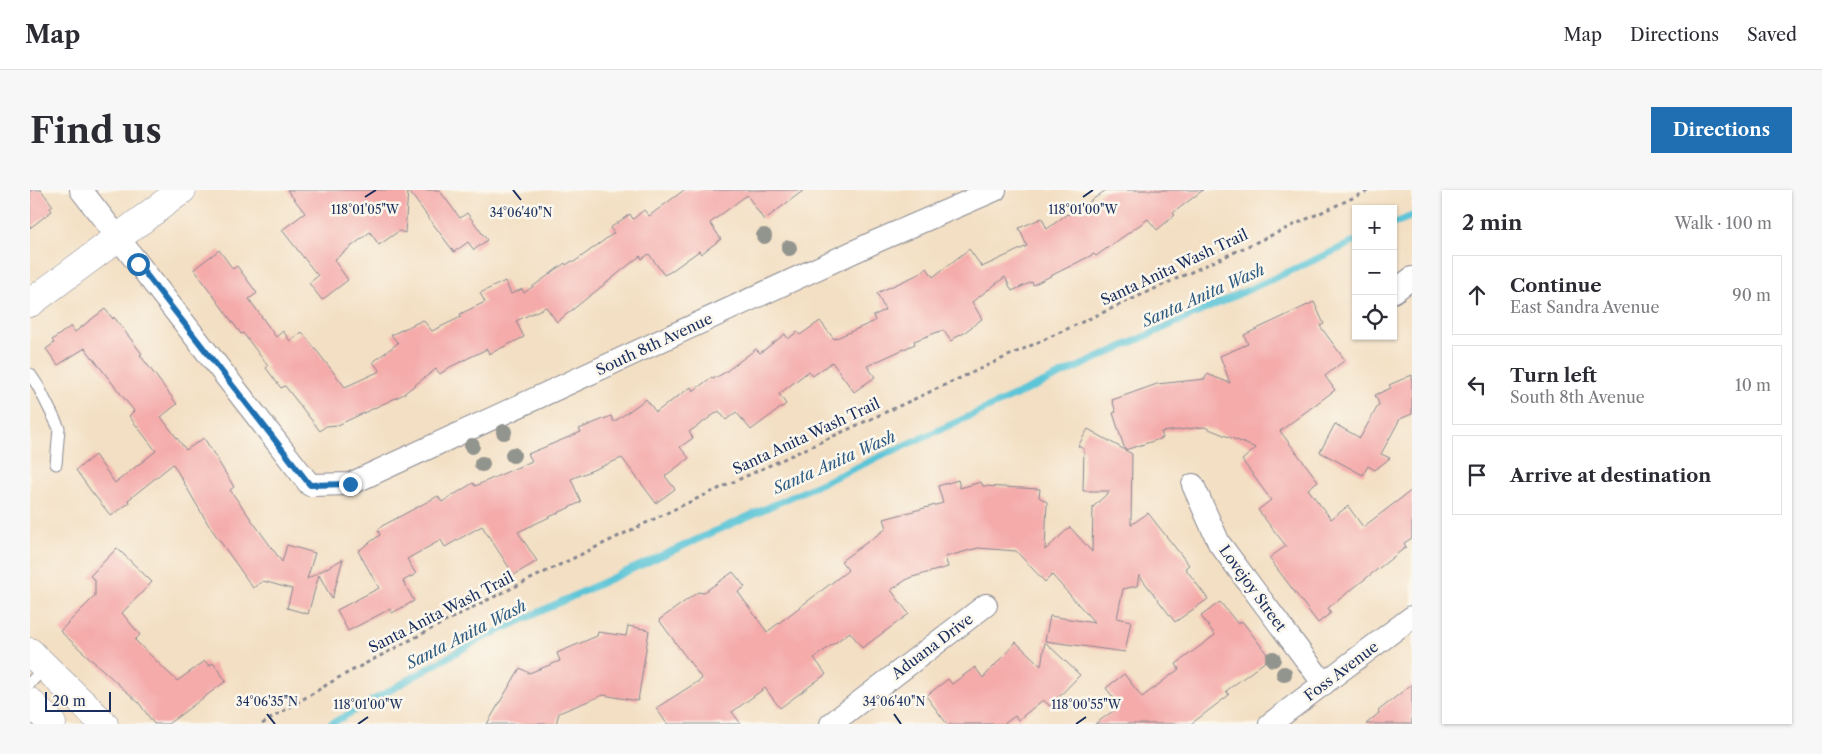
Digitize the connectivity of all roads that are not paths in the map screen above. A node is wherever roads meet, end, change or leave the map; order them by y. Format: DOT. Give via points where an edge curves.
graph roads {
  1 [pos="80,190"];
  2 [pos="182,190"];
  3 [pos="995,190"];
  4 [pos="118,238"];
  5 [pos="1412,278"];
  6 [pos="1397,289"];
  7 [pos="30,303"];
  8 [pos="30,374"];
  9 [pos="56,464"];
  10 [pos="1193,485"];
  11 [pos="986,605"];
  12 [pos="1412,617"];
  13 [pos="35,668"];
  14 [pos="1324,684"];
  15 [pos="30,702"];
  16 [pos="52,724"];
  17 [pos="104,724"];
  18 [pos="830,724"];
  19 [pos="1270,724"];
  1 -- 4 [label="street"];
  2 -- 4 [label="street"];
  3 -- 4 [label="street, South 8th Avenue" via="350,484 310,485"];
  4 -- 7 [label="street"];
  5 -- 6 [label="street"];
  8 -- 9 [label="lane" via="59,428"];
  10 -- 14 [label="street, Lovejoy Street" via="1219,543"];
  11 -- 18 [label="street, Aduana Drive"];
  12 -- 14 [label="street, Foss Avenue"];
  13 -- 17 [label="street"];
  14 -- 19 [label="street, Foss Avenue"];
  15 -- 16 [label="street"];
}
